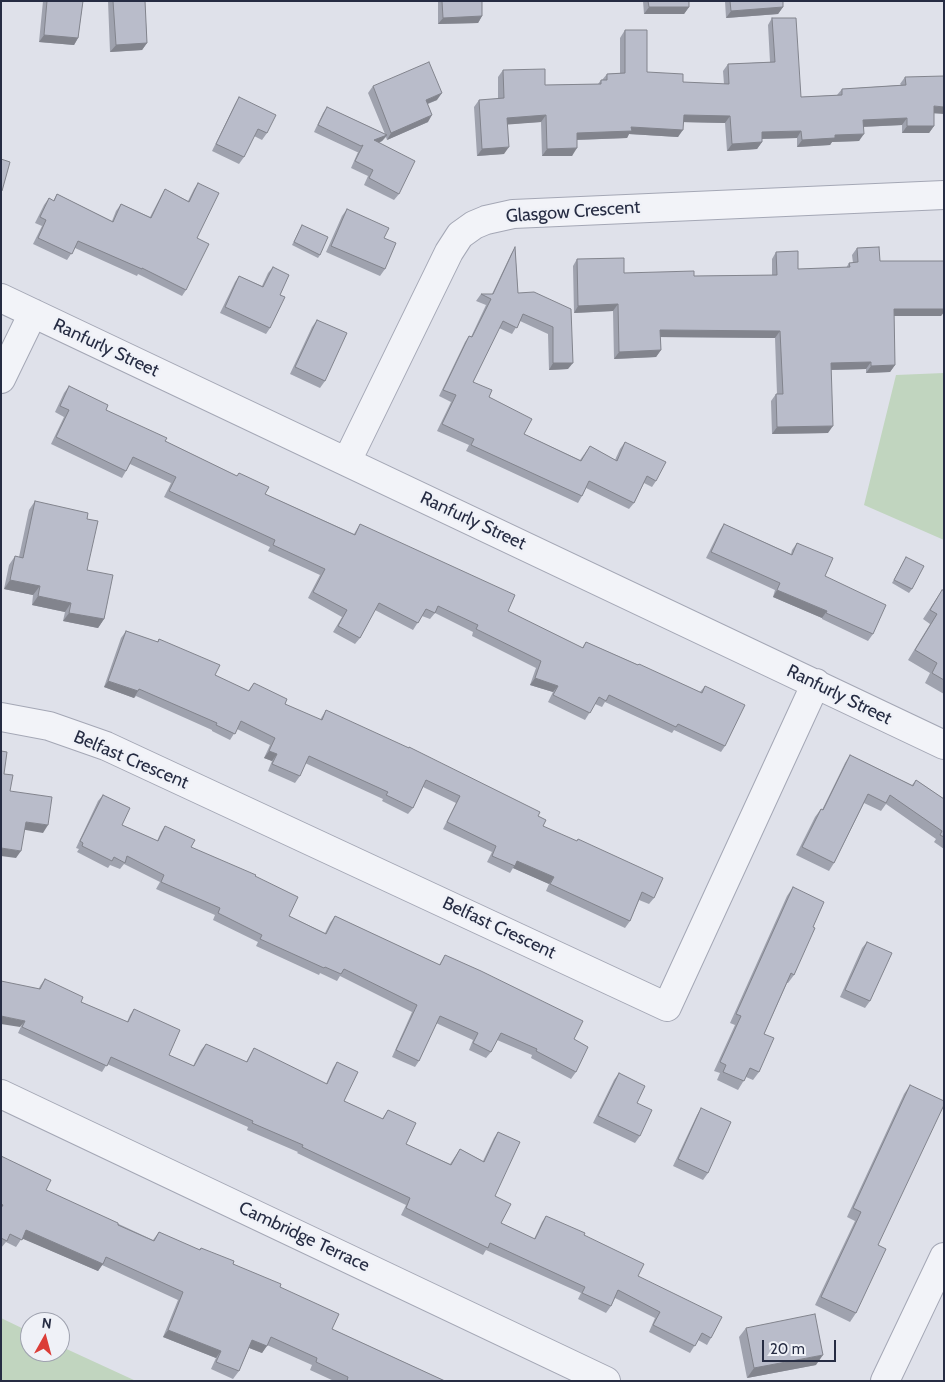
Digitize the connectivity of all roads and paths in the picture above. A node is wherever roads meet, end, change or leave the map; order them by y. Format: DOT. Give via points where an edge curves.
graph roads {
  1 [pos="944,194"];
  2 [pos="1,298"];
  3 [pos="33,313"];
  4 [pos="1,378"];
  5 [pos="347,461"];
  6 [pos="816,683"];
  7 [pos="1,717"];
  8 [pos="944,745"];
  9 [pos="1,1094"];
  10 [pos="944,1258"];
  11 [pos="606,1381"];
  12 [pos="885,1381"];
  1 -- 5 [label="street, Glasgow Crescent" via="513,214 474,225 460,235 449,252"];
  2 -- 3 [label="street, Ranfurly Street"];
  3 -- 4 [label="street"];
  3 -- 5 [label="street, Ranfurly Street"];
  5 -- 6 [label="street, Ranfurly Street"];
  6 -- 7 [label="street, Belfast Crescent" via="667,1007 106,746 49,726"];
  6 -- 8 [label="street, Ranfurly Street"];
  9 -- 11 [label="street, Cambridge Terrace"];
  10 -- 12 [label="street"];
}
